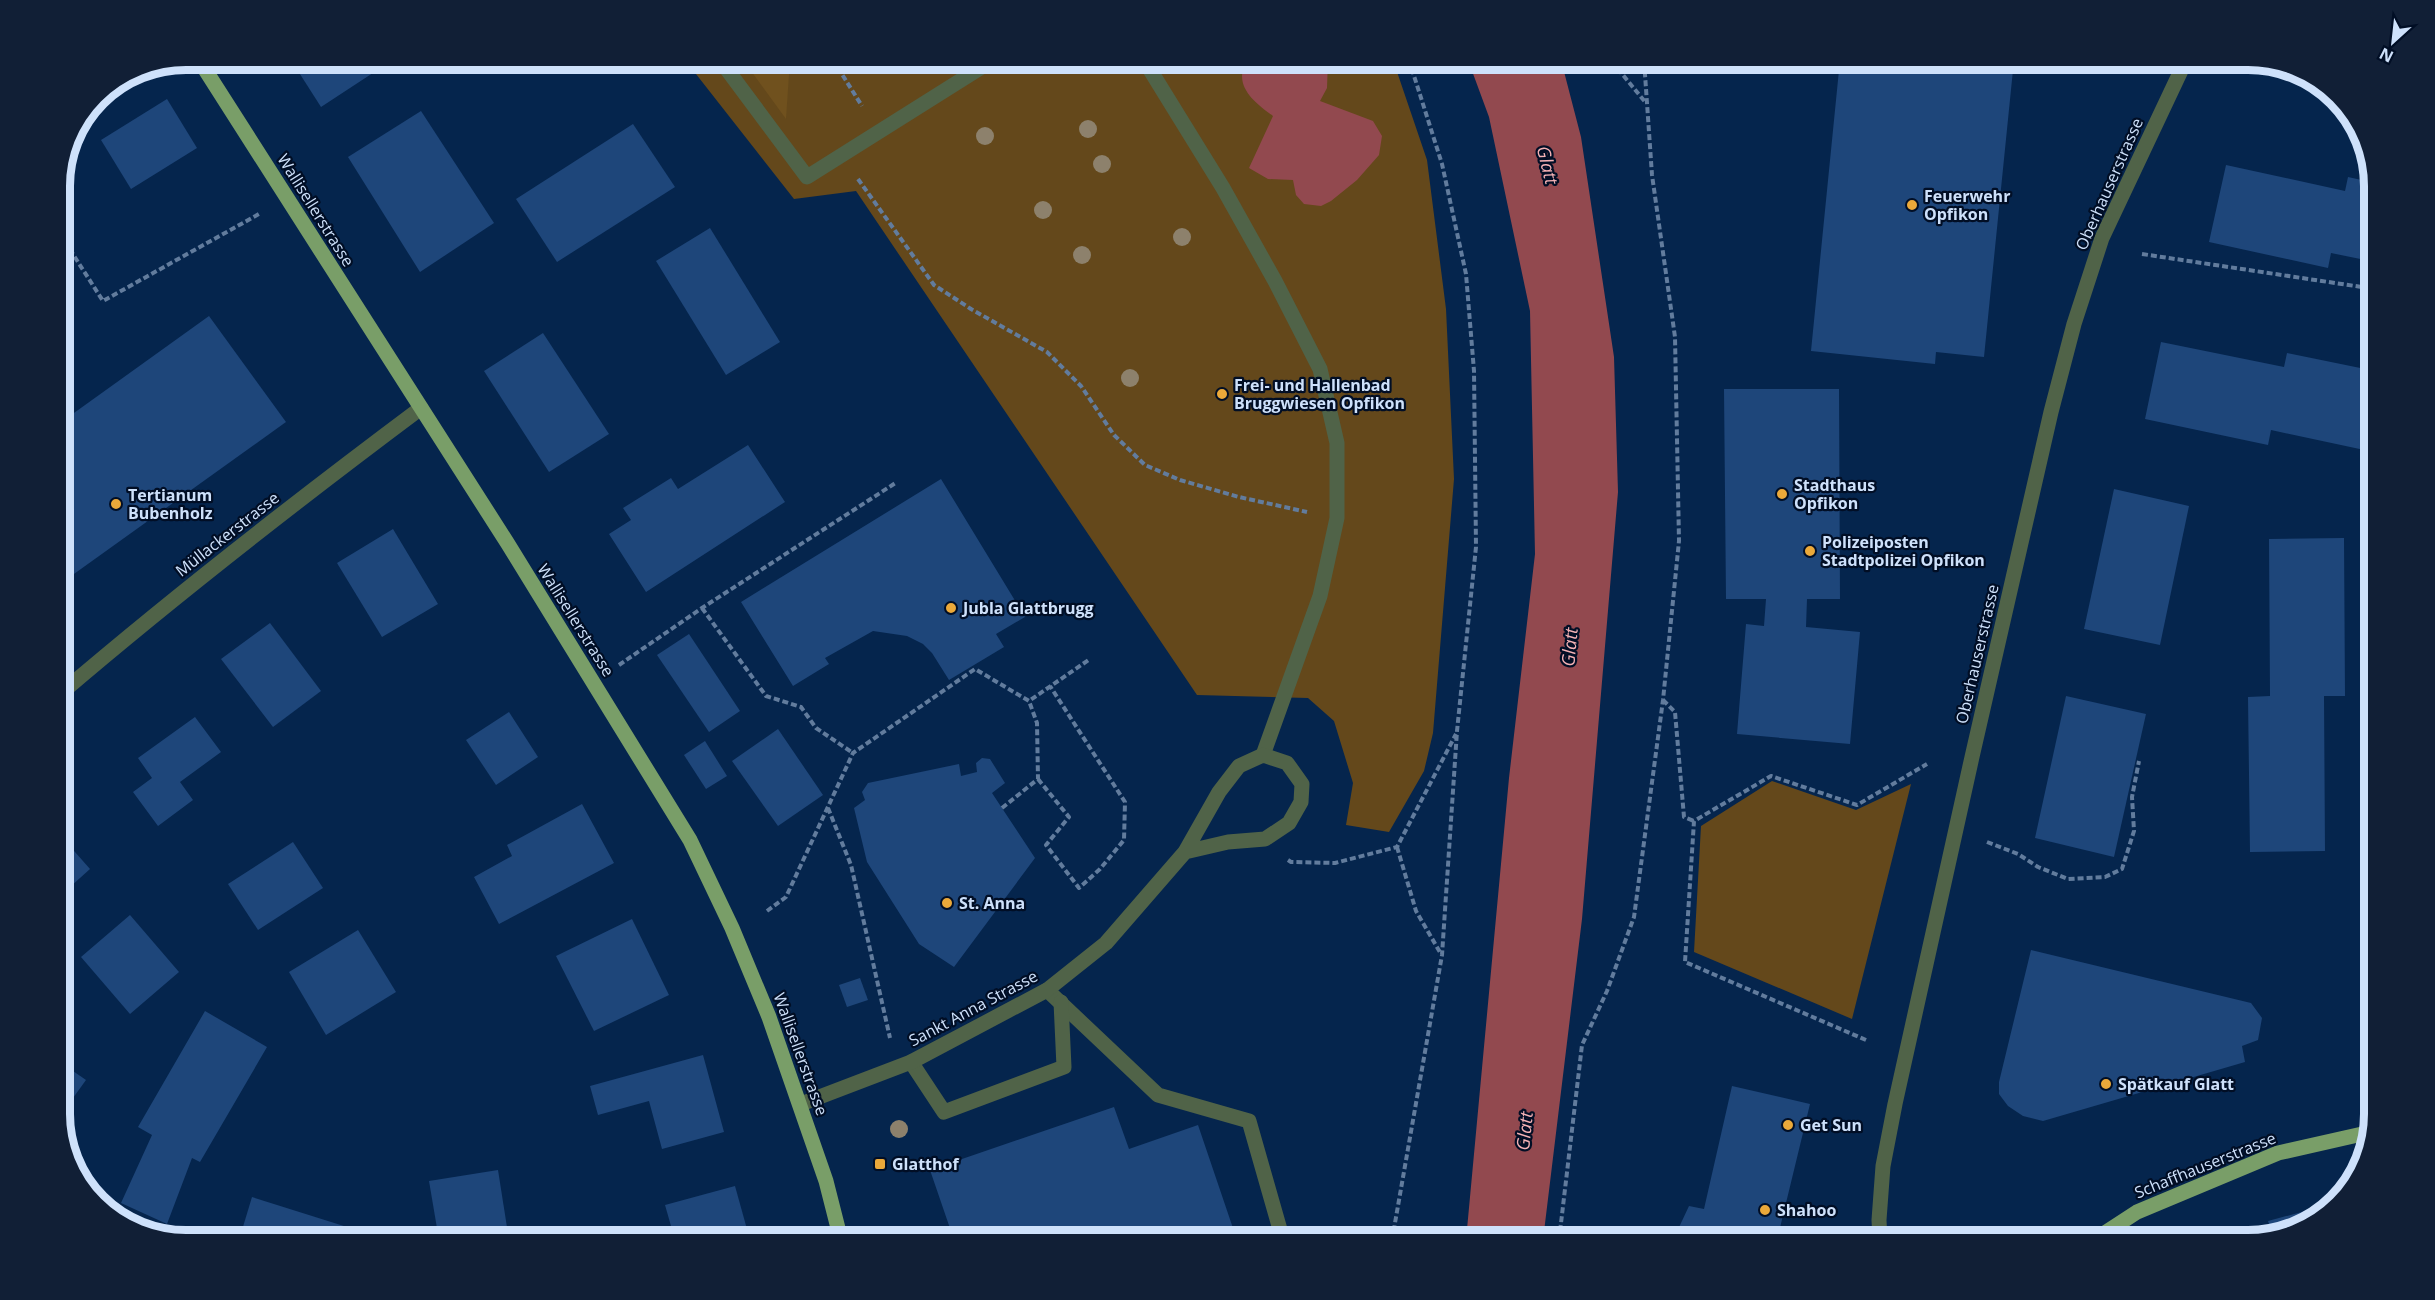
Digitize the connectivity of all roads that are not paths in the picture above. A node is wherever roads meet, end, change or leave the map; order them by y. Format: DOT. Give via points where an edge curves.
graph roads {
  1 [pos="205,70"];
  2 [pos="727,70"];
  3 [pos="977,70"];
  4 [pos="1150,70"];
  5 [pos="2181,70"];
  6 [pos="421,408"];
  7 [pos="71,685"];
  8 [pos="1263,755"];
  9 [pos="1185,852"];
  10 [pos="1047,990"];
  11 [pos="1060,1002"];
  12 [pos="911,1062"];
  13 [pos="801,1104"];
  14 [pos="2362,1134"];
  15 [pos="838,1230"];
  16 [pos="1280,1230"];
  17 [pos="1880,1230"];
  18 [pos="2109,1230"];
  1 -- 6 [label="main road, Wallisellerstrasse"];
  2 -- 3 [label="street" via="807,177"];
  4 -- 8 [label="street" via="1223,188 1320,369 1337,443 1337,518 1320,596"];
  5 -- 17 [label="street, Oberhauserstrasse" via="2102,238 2071,335 1894,1104 1883,1166"];
  6 -- 7 [label="street, Müllackerstrasse" via="152,616"];
  6 -- 13 [label="main road, Wallisellerstrasse" via="690,840 737,939"];
  8 -- 9 [label="street, Sankt Anna Strasse" via="1239,766"];
  8 -- 9 [label="street" via="1287,764 1302,784 1301,802 1289,823 1265,839"];
  9 -- 10 [label="street, Sankt Anna Strasse" via="1106,943"];
  10 -- 11 [label="street"];
  10 -- 12 [label="street, Sankt Anna Strasse"];
  11 -- 12 [label="street" via="1064,1067 944,1112"];
  11 -- 16 [label="street" via="1158,1095 1249,1121"];
  12 -- 13 [label="street, Sankt Anna Strasse"];
  13 -- 15 [label="main road, Wallisellerstrasse"];
  14 -- 18 [label="main road, Schaffhauserstrasse" via="2278,1153 2137,1212"];
}
